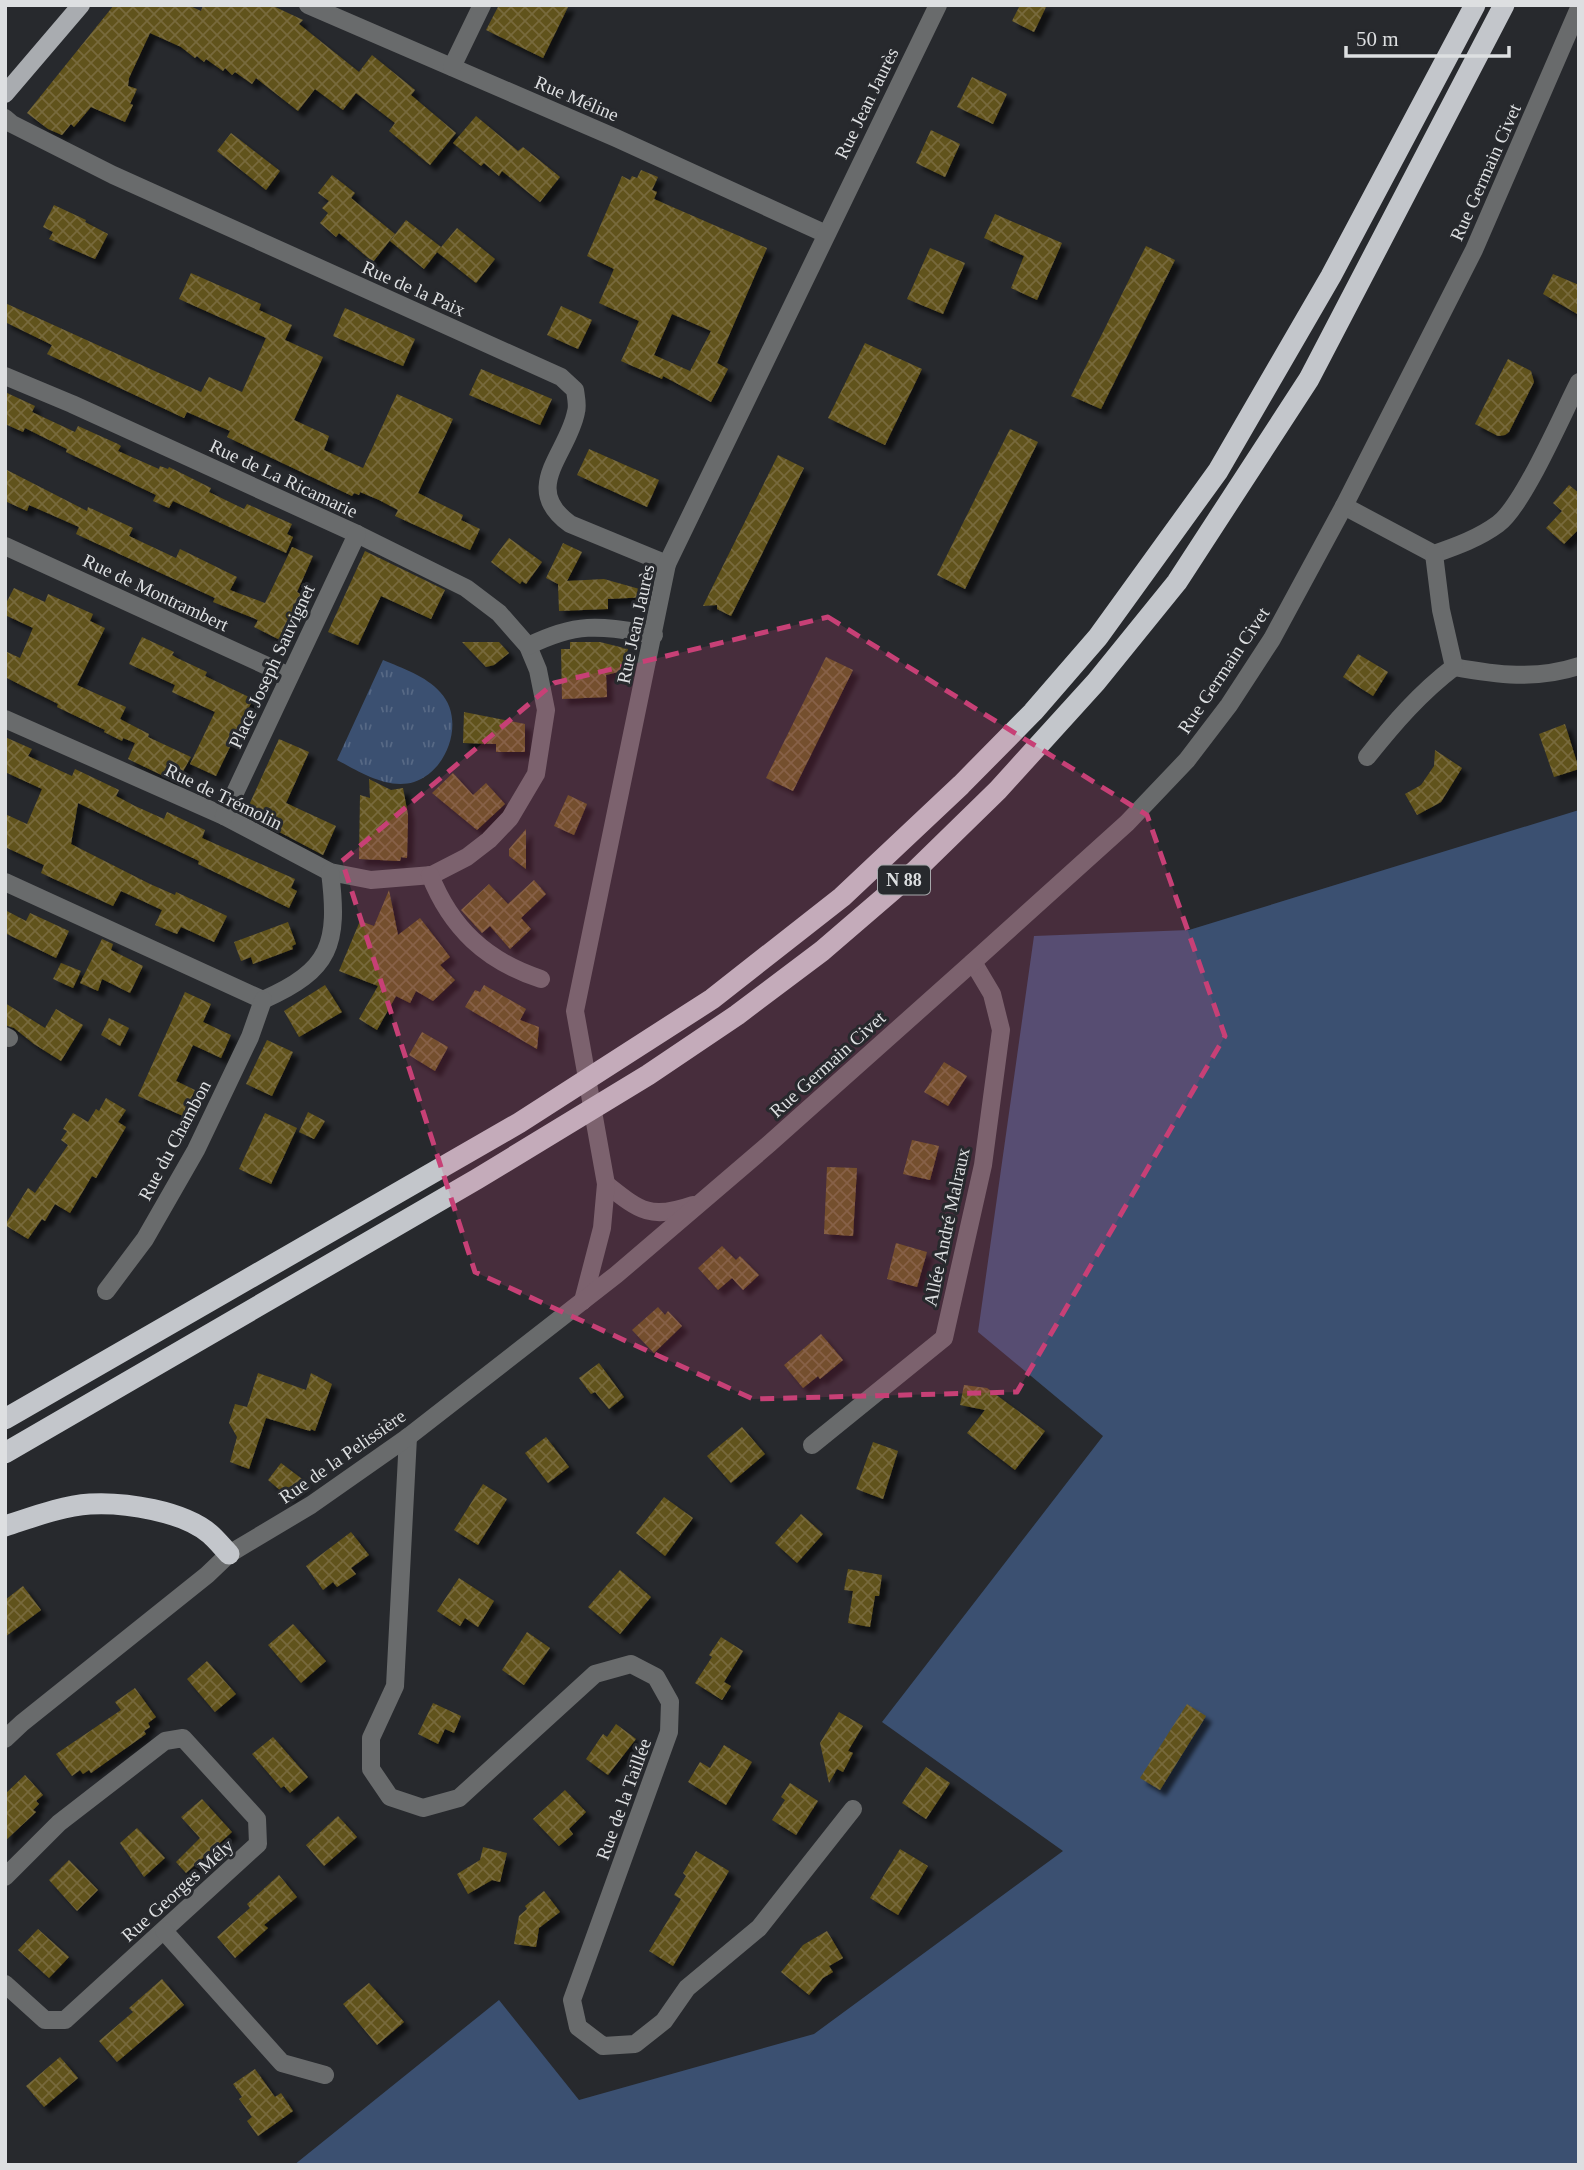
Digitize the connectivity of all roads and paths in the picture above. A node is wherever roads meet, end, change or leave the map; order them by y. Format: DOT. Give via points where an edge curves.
graph roads {
  1 [pos="80,5"];
  2 [pos="308,5"];
  3 [pos="482,5"];
  4 [pos="938,5"];
  5 [pos="1475,5"];
  6 [pos="1504,5"];
  7 [pos="1579,8"];
  8 [pos="452,67"];
  9 [pos="5,93"];
  10 [pos="5,118"];
  11 [pos="826,234"];
  12 [pos="5,376"];
  13 [pos="1579,382"];
  14 [pos="1345,506"];
  15 [pos="357,534"];
  16 [pos="5,546"];
  17 [pos="1434,554"];
  18 [pos="667,564"];
  19 [pos="654,635"];
  20 [pos="528,646"];
  21 [pos="1579,666"];
  22 [pos="1454,667"];
  23 [pos="289,676"];
  24 [pos="5,719"];
  25 [pos="1367,757"];
  26 [pos="531,785"];
  27 [pos="224,816"];
  28 [pos="330,872"];
  29 [pos="430,875"];
  30 [pos="5,883"];
  31 [pos="973,962"];
  32 [pos="541,979"];
  33 [pos="263,1000"];
  34 [pos="606,1184"];
  35 [pos="699,1203"];
  36 [pos="106,1292"];
  37 [pos="583,1301"];
  38 [pos="5,1419"];
  39 [pos="408,1437"];
  40 [pos="812,1444"];
  41 [pos="5,1453"];
  42 [pos="5,1526"];
  43 [pos="229,1554"];
  44 [pos="5,1740"];
  45 [pos="853,1809"];
  46 [pos="5,1877"];
  47 [pos="164,1931"];
  48 [pos="5,1984"];
  49 [pos="325,2075"];
  1 -- 9 [label="main road"];
  2 -- 8 [label="street, Rue Méline"];
  3 -- 8 [label="street"];
  4 -- 11 [label="street, Rue Jean Jaurès"];
  5 -- 38 [label="highway, N 88" via="1331,276 1218,471 1098,637 961,785 842,897 712,999 519,1123"];
  6 -- 41 [label="highway, N 88" via="1309,379 1177,582 1096,682 998,790 924,862 822,951 648,1074 477,1180"];
  7 -- 14 [label="street, Rue Germain Civet" via="1474,250"];
  8 -- 11 [label="street, Rue Méline"];
  10 -- 18 [label="street, Rue de la Paix" via="113,175 561,377 575,390 577,411 549,476 549,502 570,524"];
  11 -- 18 [label="street, Rue Jean Jaurès"];
  12 -- 15 [label="street, Rue de La Ricamarie"];
  13 -- 17 [label="street" via="1520,497 1501,523"];
  14 -- 17 [label="street"];
  14 -- 31 [label="street, Rue Germain Civet" via="1272,639 1187,760 1127,823"];
  15 -- 20 [label="street, Rue de La Ricamarie" via="466,588 499,613"];
  15 -- 23 [label="street, Place Joseph Sauvignet"];
  16 -- 23 [label="street, Rue de Montrambert"];
  17 -- 22 [label="street"];
  18 -- 19 [label="street, Rue Jean Jaurès"];
  19 -- 20 [label="street" via="582,627"];
  19 -- 34 [label="street, Rue Jean Jaurès" via="575,1011"];
  20 -- 26 [label="street, Rue de La Ricamarie" via="546,710"];
  21 -- 22 [label="street" via="1528,676"];
  22 -- 25 [label="street" via="1427,687"];
  23 -- 27 [label="street, Place Joseph Sauvignet"];
  24 -- 27 [label="street, Rue de Trémolin"];
  26 -- 29 [label="street, Rue de Trémolin" via="489,840"];
  27 -- 28 [label="street, Rue de Trémolin"];
  28 -- 29 [label="street, Rue de Trémolin" via="371,880"];
  28 -- 33 [label="street" via="332,938 315,969"];
  29 -- 32 [label="street" via="458,928 488,953"];
  30 -- 33 [label="street"];
  31 -- 35 [label="street, Rue Germain Civet"];
  31 -- 40 [label="street, Allée André Malraux" via="992,994 1001,1030 982,1165 944,1338"];
  33 -- 36 [label="street, Rue du Chambon" via="196,1150 145,1239"];
  34 -- 35 [label="street" via="634,1206 655,1214"];
  34 -- 37 [label="street, Rue Jean Jaurès" via="602,1228"];
  35 -- 37 [label="street, Rue de la Pelissière"];
  37 -- 39 [label="street, Rue de la Pelissière"];
  39 -- 43 [label="street, Rue de la Pelissière" via="311,1505"];
  39 -- 45 [label="street, Rue de la Taillée" via="395,1686 371,1738 371,1769 390,1797 423,1808 459,1798 595,1674 631,1664 656,1677 670,1702 669,1732 572,2000 578,2027 603,2046 635,2044 664,2021 687,1988 759,1928"];
  42 -- 43 [label="highway" via="90,1504 132,1506 177,1516 209,1533"];
  43 -- 44 [label="street, Rue de la Pelissière"];
  46 -- 47 [label="street, Rue Georges Mély" via="59,1823 165,1741 183,1738 257,1819 258,1844"];
  47 -- 48 [label="street, Rue Georges Mély" via="65,2020 45,2020"];
  47 -- 49 [label="street" via="282,2063"];
}
